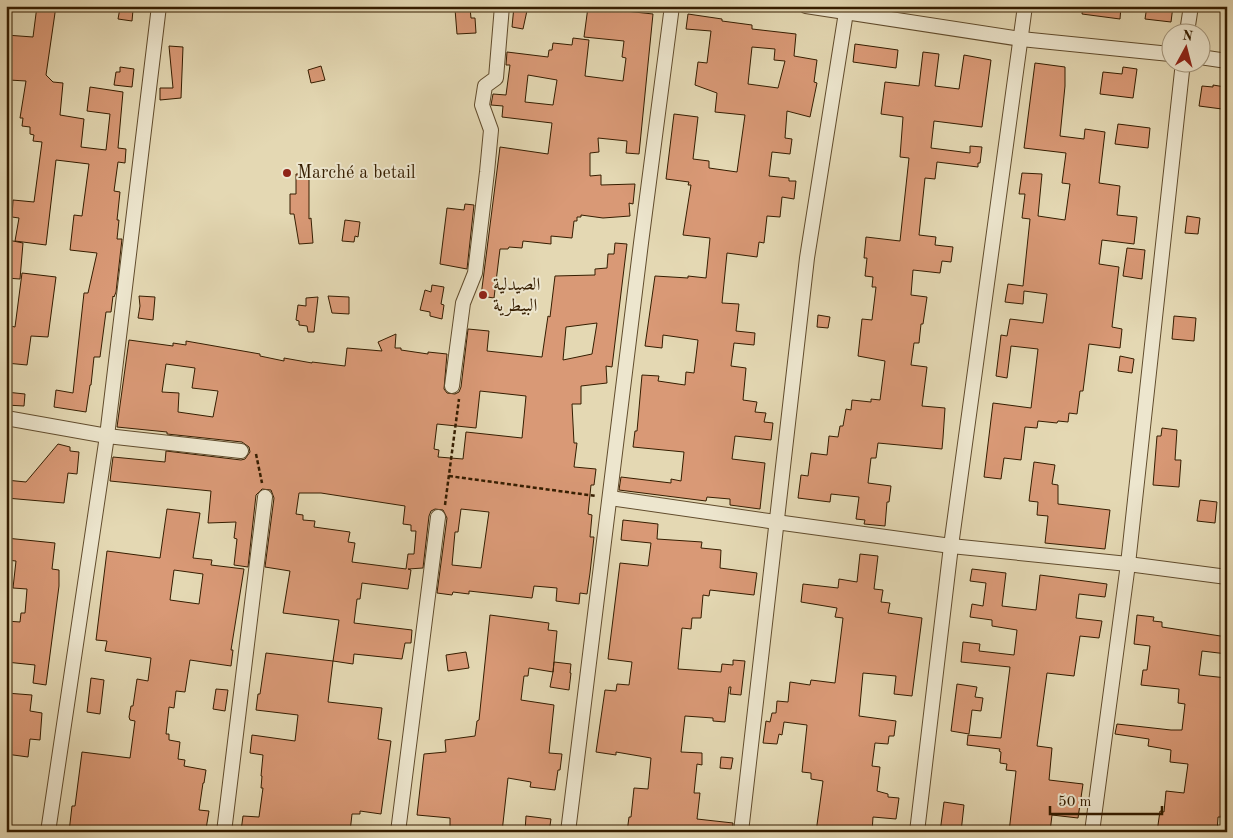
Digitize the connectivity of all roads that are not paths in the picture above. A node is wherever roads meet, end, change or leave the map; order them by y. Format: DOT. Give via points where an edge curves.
graph roads {
  1 [pos="159,6"];
  2 [pos="502,6"];
  3 [pos="672,6"];
  4 [pos="806,6"];
  5 [pos="1025,6"];
  6 [pos="1191,6"];
  7 [pos="846,9"];
  8 [pos="1189,22"];
  9 [pos="1021,39"];
  10 [pos="1160,53"];
  11 [pos="1210,58"];
  12 [pos="1227,61"];
  13 [pos="1182,72"];
  14 [pos="452,386"];
  15 [pos="6,418"];
  16 [pos="107,436"];
  17 [pos="241,451"];
  18 [pos="265,497"];
  19 [pos="610,498"];
  20 [pos="438,517"];
  21 [pos="776,522"];
  22 [pos="951,546"];
  23 [pos="1128,564"];
  24 [pos="1227,577"];
  25 [pos="48,832"];
  26 [pos="224,832"];
  27 [pos="398,832"];
  28 [pos="568,832"];
  29 [pos="741,832"];
  30 [pos="917,832"];
  31 [pos="1092,832"];
  1 -- 16 [label="street"];
  2 -- 14 [label="street" via="496,78 485,86 482,105 491,130 475,273 463,303"];
  3 -- 19 [label="street"];
  4 -- 7 [label="street"];
  5 -- 9 [label="street"];
  6 -- 8 [label="street"];
  7 -- 9 [label="street"];
  7 -- 21 [label="street" via="807,258"];
  9 -- 10 [label="street"];
  9 -- 22 [label="street"];
  11 -- 12 [label="street"];
  13 -- 23 [label="street"];
  15 -- 16 [label="street"];
  16 -- 17 [label="street"];
  16 -- 25 [label="street"];
  18 -- 26 [label="street"];
  19 -- 21 [label="street"];
  19 -- 28 [label="street"];
  20 -- 27 [label="street"];
  21 -- 22 [label="street"];
  21 -- 29 [label="street"];
  22 -- 23 [label="street"];
  22 -- 30 [label="street"];
  23 -- 24 [label="street"];
  23 -- 31 [label="street"];
}
